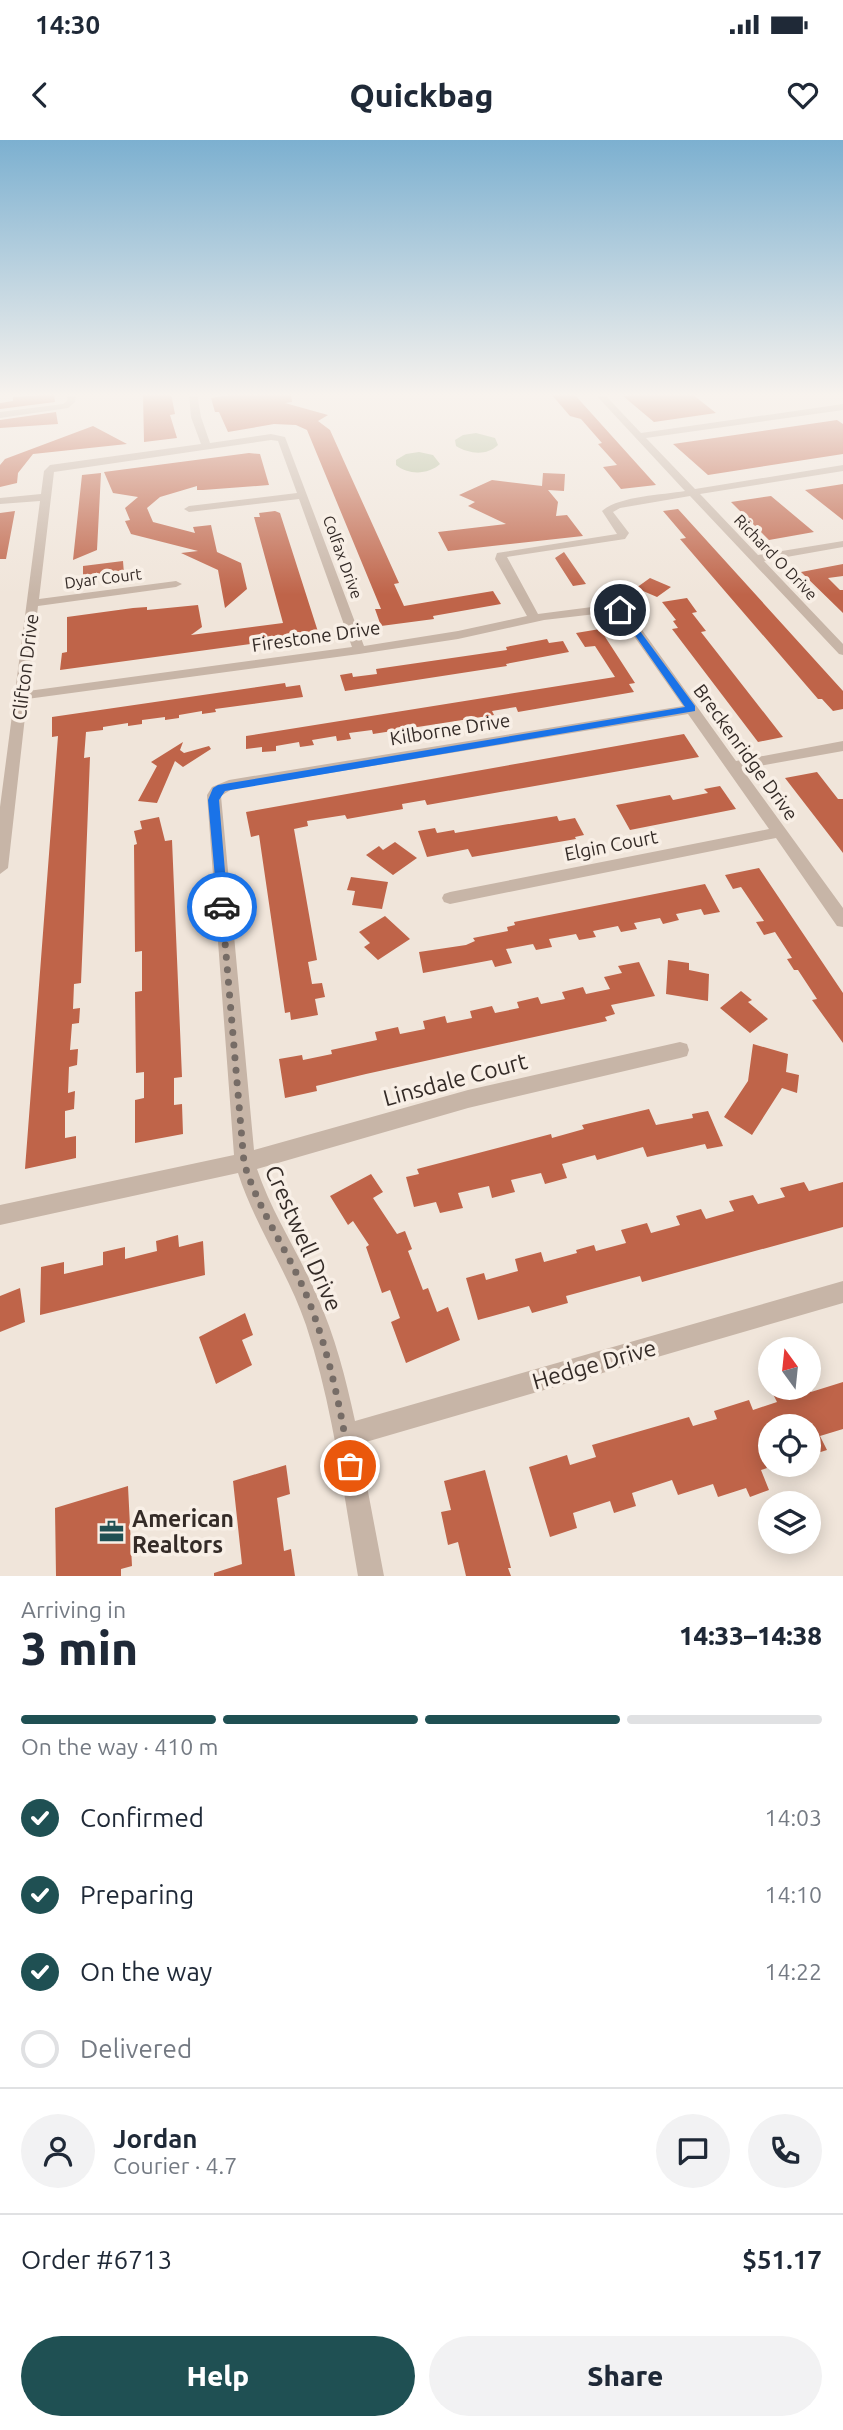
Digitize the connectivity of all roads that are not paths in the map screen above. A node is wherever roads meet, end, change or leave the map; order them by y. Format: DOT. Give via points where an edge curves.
graph roads {
  1 [pos="97,461"];
  2 [pos="292,461"];
  3 [pos="663,461"];
  4 [pos="843,468"];
  5 [pos="693,493"];
  6 [pos="304,495"];
  7 [pos="46,497"];
  8 [pos="0,501"];
  9 [pos="189,509"];
  10 [pos="843,544"];
  11 [pos="756,559"];
  12 [pos="176,584"];
  13 [pos="33,603"];
  14 [pos="615,608"];
  15 [pos="534,618"];
  16 [pos="359,650"];
  17 [pos="843,651"];
  18 [pos="21,696"];
  19 [pos="692,709"];
  20 [pos="843,746"];
  21 [pos="733,766"];
  22 [pos="216,791"];
  23 [pos="780,832"];
  24 [pos="0,868"];
  25 [pos="450,898"];
  26 [pos="843,921"];
  27 [pos="680,1050"];
  28 [pos="244,1163"];
  29 [pos="0,1215"];
  30 [pos="843,1292"];
  31 [pos="345,1436"];
  32 [pos="371,1576"];
  1 -- 7 [label="street, Clifton Drive" via="53,467"];
  2 -- 6 [label="street, Colfax Drive"];
  3 -- 5 [label="street, Richard O Drive"];
  4 -- 5 [label="street"];
  5 -- 11 [label="street, Richard O Drive"];
  5 -- 15 [label="street" via="607,509 624,533 621,537 501,555"];
  6 -- 9 [label="street"];
  6 -- 16 [label="street, Colfax Drive"];
  7 -- 8 [label="street"];
  7 -- 13 [label="street, Clifton Drive"];
  10 -- 11 [label="street"];
  11 -- 17 [label="street, Richard O Drive"];
  12 -- 13 [label="street, Dyar Court"];
  13 -- 18 [label="street, Clifton Drive"];
  14 -- 15 [label="street, Firestone Drive"];
  14 -- 19 [label="street, Breckenridge Drive" via="623,612"];
  15 -- 16 [label="street, Firestone Drive"];
  16 -- 18 [label="street, Firestone Drive"];
  18 -- 24 [label="street, Clifton Drive"];
  19 -- 21 [label="street, Breckenridge Drive"];
  19 -- 22 [label="street, Kilborne Drive" via="229,785"];
  20 -- 21 [label="street"];
  21 -- 23 [label="street, Breckenridge Drive"];
  22 -- 28 [label="street, Crestwell Drive" via="213,800"];
  23 -- 25 [label="street, Elgin Court"];
  23 -- 26 [label="street, Breckenridge Drive"];
  27 -- 28 [label="street, Linsdale Court" via="468,1099"];
  28 -- 29 [label="street"];
  28 -- 31 [label="street, Crestwell Drive" via="258,1202 307,1297"];
  30 -- 31 [label="street, Hedge Drive"];
  31 -- 32 [label="street, Crestwell Drive"];
}
